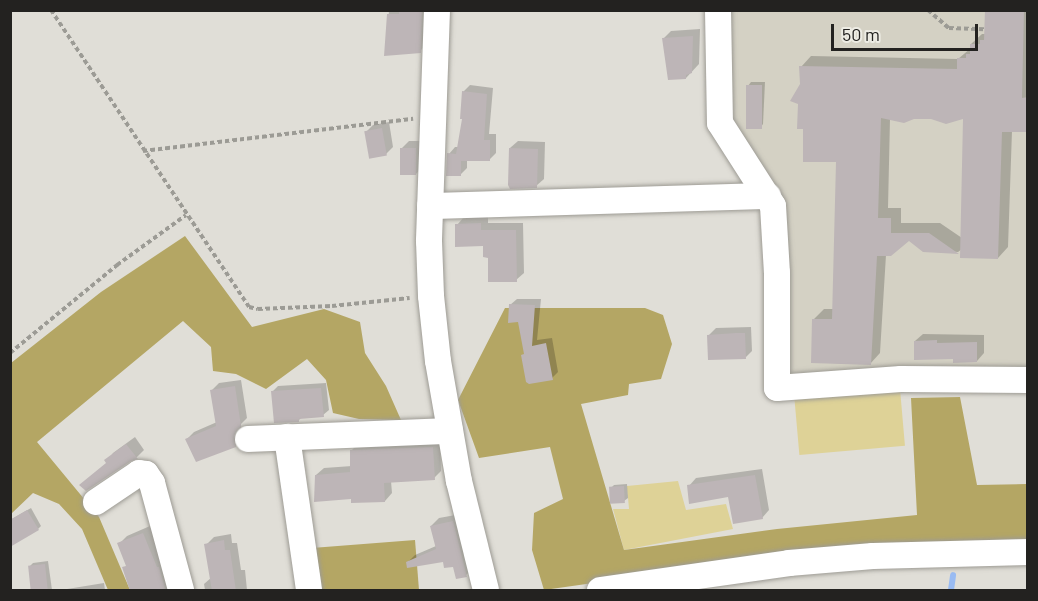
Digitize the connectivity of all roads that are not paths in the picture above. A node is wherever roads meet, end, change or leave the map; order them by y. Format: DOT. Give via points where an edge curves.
graph roads {
  1 [pos="437,10"];
  2 [pos="718,10"];
  3 [pos="768,196"];
  4 [pos="430,206"];
  5 [pos="1028,380"];
  6 [pos="450,432"];
  7 [pos="287,437"];
  8 [pos="248,439"];
  9 [pos="96,502"];
  10 [pos="1028,552"];
  11 [pos="181,591"];
  12 [pos="309,591"];
  13 [pos="486,591"];
  14 [pos="600,591"];
  1 -- 4 [label="street"];
  2 -- 3 [label="street" via="720,123"];
  3 -- 4 [label="street"];
  3 -- 5 [label="street" via="773,206 777,273 777,388 901,379"];
  4 -- 6 [label="street" via="431,296"];
  6 -- 7 [label="street"];
  6 -- 13 [label="street"];
  7 -- 8 [label="street"];
  7 -- 12 [label="street"];
  9 -- 11 [label="street" via="139,473 146,474 152,483"];
  10 -- 14 [label="street" via="873,556 789,563"];
}
